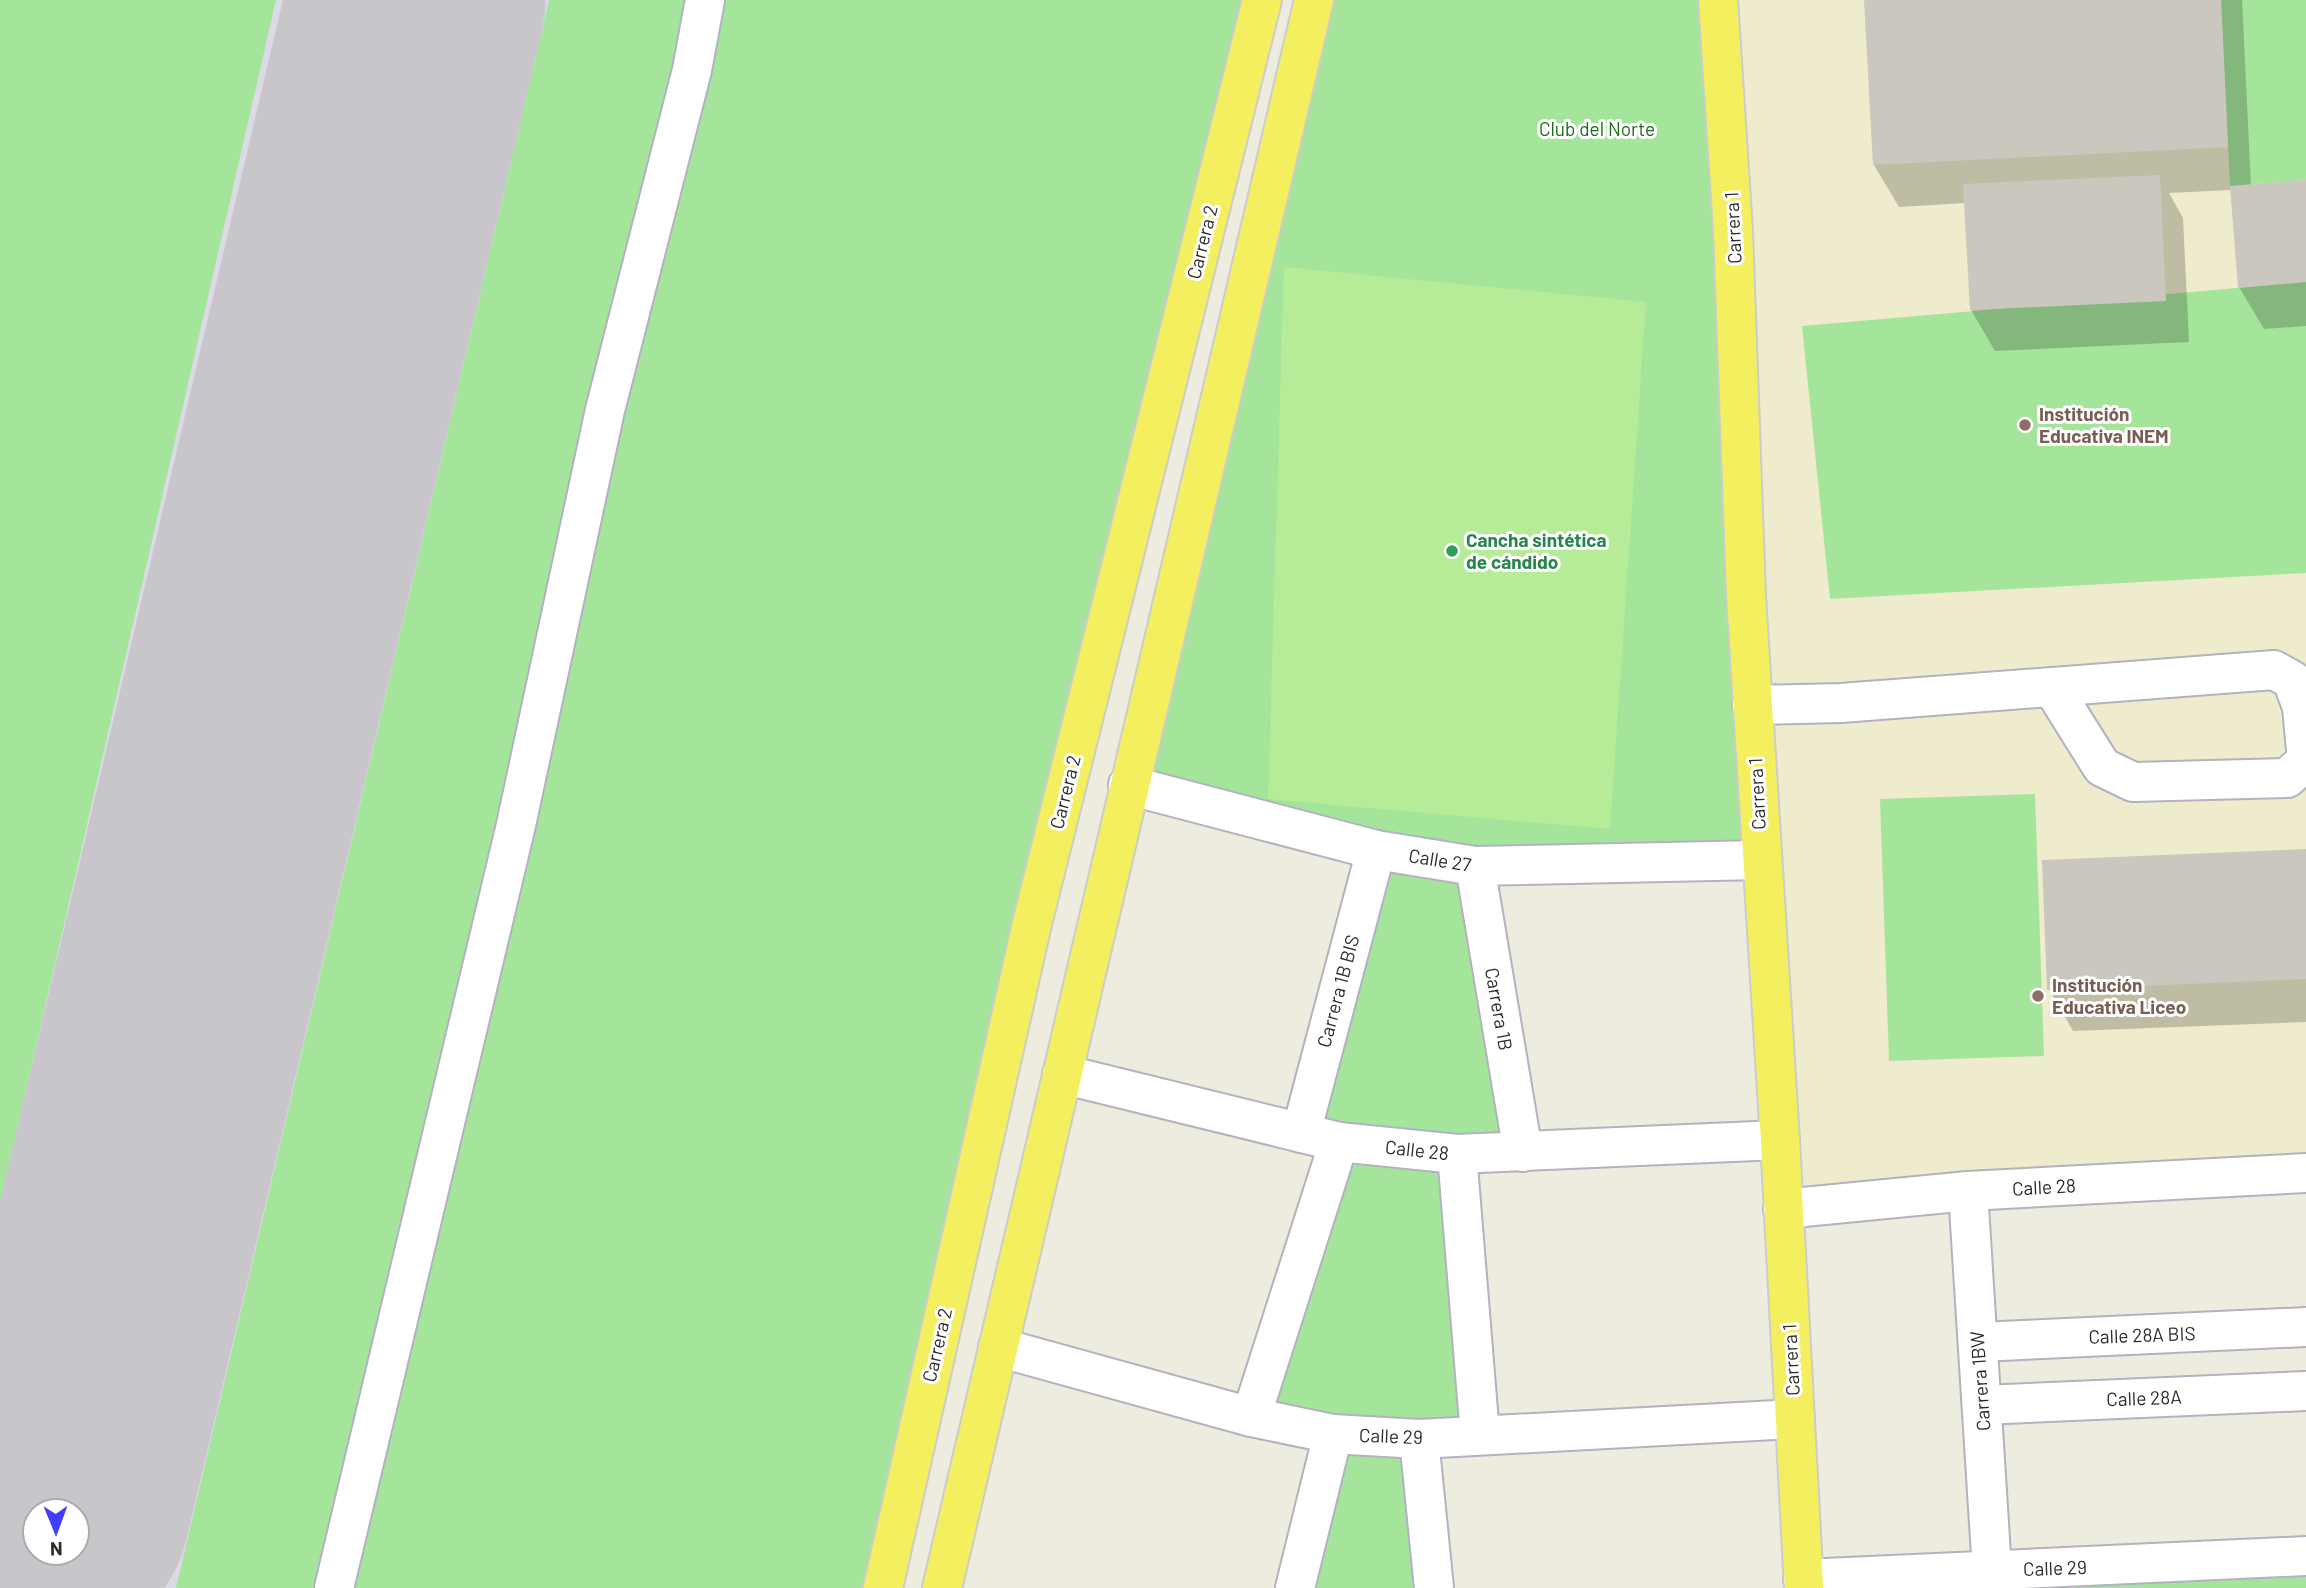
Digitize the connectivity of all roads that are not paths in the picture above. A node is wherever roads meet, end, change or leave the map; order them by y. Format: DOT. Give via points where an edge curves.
graph roads {
  1 [pos="705,0"];
  2 [pos="1262,0"];
  3 [pos="1314,0"];
  4 [pos="1718,0"];
  5 [pos="2052,687"];
  6 [pos="1752,705"];
  7 [pos="2306,750"];
  8 [pos="2306,761"];
  9 [pos="1128,785"];
  10 [pos="1376,850"];
  11 [pos="1761,860"];
  12 [pos="1475,866"];
  13 [pos="1062,1074"];
  14 [pos="1301,1133"];
  15 [pos="1780,1140"];
  16 [pos="1339,1142"];
  17 [pos="1523,1152"];
  18 [pos="1457,1154"];
  19 [pos="2306,1173"];
  20 [pos="1968,1191"];
  21 [pos="1783,1209"];
  22 [pos="2306,1327"];
  23 [pos="1978,1342"];
  24 [pos="999,1347"];
  25 [pos="2306,1391"];
  26 [pos="1982,1405"];
  27 [pos="1251,1417"];
  28 [pos="1795,1419"];
  29 [pos="1333,1434"];
  30 [pos="1479,1435"];
  31 [pos="1419,1439"];
  32 [pos="2306,1556"];
  33 [pos="1992,1571"];
  34 [pos="1803,1584"];
  35 [pos="334,1588"];
  36 [pos="883,1588"];
  37 [pos="942,1588"];
  38 [pos="1295,1588"];
  39 [pos="1434,1588"];
  1 -- 35 [label="street" via="692,70 605,410 516,825"];
  2 -- 36 [label="main road, Carrera 2" via="1031,928"];
  3 -- 9 [label="main road"];
  4 -- 6 [label="main road, Carrera 1" via="1734,230"];
  5 -- 6 [label="street"];
  5 -- 7 [label="street" via="2274,670 2292,680 2302,707"];
  5 -- 8 [label="street" via="2102,767 2133,782 2287,778"];
  6 -- 11 [label="main road, Carrera 1"];
  9 -- 10 [label="street, Calle 27"];
  9 -- 13 [label="main road"];
  10 -- 12 [label="street, Calle 27"];
  10 -- 14 [label="street, Carrera 1B BIS"];
  11 -- 12 [label="street, Calle 27"];
  11 -- 15 [label="main road, Carrera 1"];
  12 -- 17 [label="street, Carrera 1B"];
  13 -- 14 [label="street, Calle 28"];
  13 -- 24 [label="main road"];
  14 -- 16 [label="street, Calle 28"];
  15 -- 17 [label="street, Calle 28"];
  15 -- 21 [label="main road, Carrera 1"];
  16 -- 18 [label="street, Calle 28"];
  16 -- 27 [label="street"];
  17 -- 18 [label="street, Calle 28"];
  18 -- 30 [label="street"];
  19 -- 20 [label="street, Calle 28"];
  20 -- 21 [label="street, Calle 28"];
  20 -- 23 [label="street, Carrera 1BW"];
  21 -- 28 [label="main road, Carrera 1"];
  22 -- 23 [label="street, Calle 28A BIS"];
  23 -- 26 [label="street, Carrera 1BW"];
  24 -- 27 [label="street, Calle 29"];
  24 -- 37 [label="main road"];
  25 -- 26 [label="street, Calle 28A"];
  26 -- 33 [label="street, Carrera 1BW"];
  27 -- 29 [label="street, Calle 29"];
  28 -- 30 [label="street, Calle 29"];
  28 -- 34 [label="main road, Carrera 1"];
  29 -- 31 [label="street, Calle 29"];
  29 -- 38 [label="street"];
  30 -- 31 [label="street, Calle 29"];
  31 -- 39 [label="street"];
  32 -- 33 [label="street, Calle 29"];
  33 -- 34 [label="street, Calle 29"];
}
